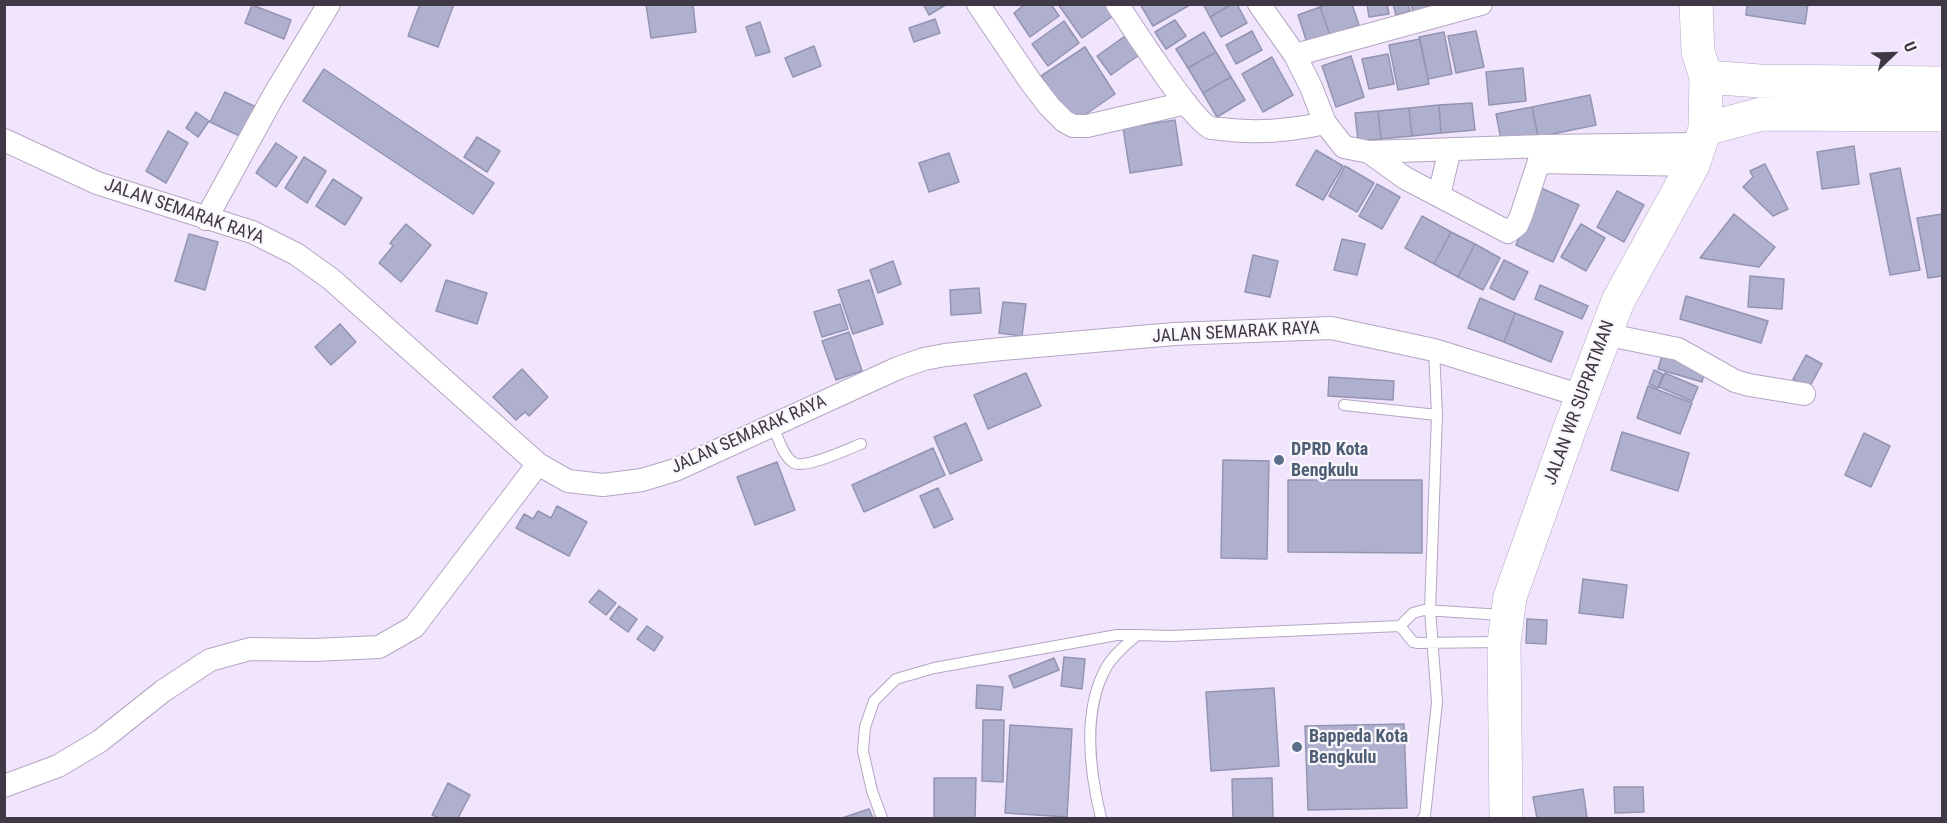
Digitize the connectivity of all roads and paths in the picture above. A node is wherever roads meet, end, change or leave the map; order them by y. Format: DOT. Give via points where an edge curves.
graph roads {
  1 [pos="328,4"];
  2 [pos="978,4"];
  3 [pos="1117,4"];
  4 [pos="1259,4"];
  5 [pos="1481,4"];
  6 [pos="1696,4"];
  7 [pos="1295,55"];
  8 [pos="1706,77"];
  9 [pos="1942,83"];
  10 [pos="1186,103"];
  11 [pos="1942,115"];
  12 [pos="1325,123"];
  13 [pos="4,140"];
  14 [pos="1700,146"];
  15 [pos="1450,149"];
  16 [pos="1369,152"];
  17 [pos="1541,154"];
  18 [pos="1439,195"];
  19 [pos="207,219"];
  20 [pos="1604,334"];
  21 [pos="1434,351"];
  22 [pos="1804,394"];
  23 [pos="1582,396"];
  24 [pos="1344,405"];
  25 [pos="1437,416"];
  26 [pos="773,426"];
  27 [pos="861,444"];
  28 [pos="538,464"];
  29 [pos="1430,610"];
  30 [pos="1400,626"];
  31 [pos="1506,628"];
  32 [pos="1137,634"];
  33 [pos="1432,643"];
  34 [pos="4,786"];
  35 [pos="882,819"];
  36 [pos="1101,819"];
  37 [pos="1423,819"];
  38 [pos="1506,819"];
  1 -- 19 [label="street"];
  2 -- 10 [label="street" via="1049,106 1073,126"];
  3 -- 10 [label="street"];
  4 -- 7 [label="street"];
  5 -- 7 [label="street"];
  6 -- 8 [label="highway, JALAN WR SUPRATMAN" via="1698,52"];
  7 -- 12 [label="street"];
  8 -- 9 [label="highway"];
  8 -- 14 [label="highway, JALAN WR SUPRATMAN"];
  10 -- 12 [label="street" via="1211,128 1289,130"];
  11 -- 14 [label="highway" via="1762,114"];
  12 -- 16 [label="street" via="1344,147"];
  13 -- 19 [label="street, JALAN SEMARAK RAYA" via="97,183"];
  14 -- 17 [label="street"];
  14 -- 20 [label="highway, JALAN WR SUPRATMAN"];
  15 -- 16 [label="street"];
  15 -- 17 [label="street"];
  15 -- 18 [label="street"];
  16 -- 18 [label="street" via="1405,178"];
  17 -- 18 [label="street" via="1521,216 1508,232"];
  19 -- 28 [label="street, JALAN SEMARAK RAYA" via="252,232 296,254 322,273"];
  20 -- 22 [label="street" via="1678,349 1735,381"];
  20 -- 23 [label="highway, JALAN WR SUPRATMAN"];
  21 -- 23 [label="street, JALAN SEMARAK RAYA"];
  21 -- 25 [label="lane"];
  21 -- 26 [label="street, JALAN SEMARAK RAYA" via="1331,328 1174,334 1002,348 924,359"];
  23 -- 31 [label="highway, JALAN WR SUPRATMAN" via="1510,597"];
  24 -- 25 [label="lane"];
  25 -- 29 [label="lane"];
  26 -- 27 [label="lane" via="788,457 800,465"];
  26 -- 28 [label="street, JALAN SEMARAK RAYA" via="675,470 642,480 603,485 568,481"];
  28 -- 34 [label="street" via="414,627 380,647 250,649 210,660 100,741 58,766"];
  29 -- 30 [label="lane" via="1413,613"];
  29 -- 31 [label="lane"];
  29 -- 33 [label="lane"];
  30 -- 32 [label="lane" via="1171,636"];
  30 -- 33 [label="lane" via="1413,642"];
  31 -- 33 [label="lane"];
  31 -- 38 [label="highway, JALAN WR SUPRATMAN"];
  32 -- 35 [label="lane" via="934,668 896,679 874,701 863,751"];
  32 -- 36 [label="lane" via="1106,668 1092,702 1094,791"];
  33 -- 37 [label="lane" via="1437,702"];
}
